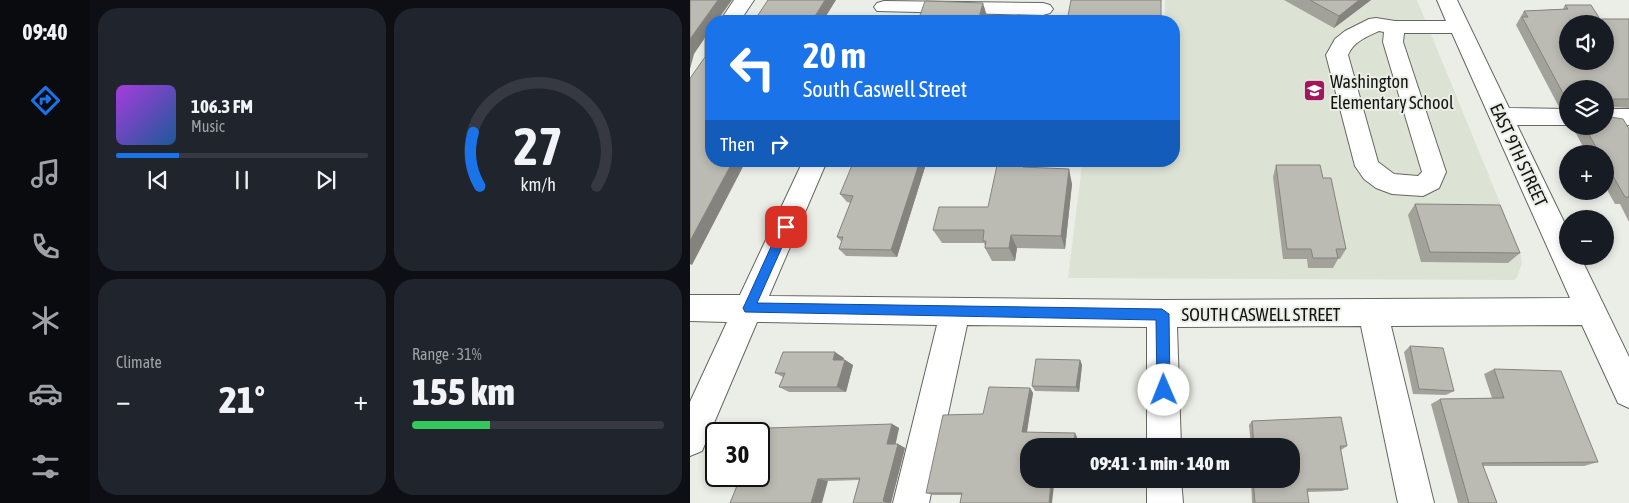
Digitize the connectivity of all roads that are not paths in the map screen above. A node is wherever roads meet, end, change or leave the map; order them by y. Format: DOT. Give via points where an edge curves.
graph roads {
  1 [pos="744,0"];
  2 [pos="1447,0"];
  3 [pos="1044,9"];
  4 [pos="883,10"];
  5 [pos="734,15"];
  6 [pos="1395,27"];
  7 [pos="1460,27"];
  8 [pos="1501,116"];
  9 [pos="1559,117"];
  10 [pos="1614,117"];
  11 [pos="1629,117"];
  12 [pos="812,167"];
  13 [pos="690,308"];
  14 [pos="749,308"];
  15 [pos="955,311"];
  16 [pos="1592,311"];
  17 [pos="1372,313"];
  18 [pos="1162,314"];
  19 [pos="1629,392"];
  20 [pos="1164,438"];
  21 [pos="690,439"];
  22 [pos="1164,488"];
  23 [pos="911,503"];
  24 [pos="1165,503"];
  25 [pos="1416,503"];
  1 -- 5 [label="street"];
  2 -- 7 [label="street, EAST 9TH STREET"];
  3 -- 4 [label="street"];
  6 -- 6 [label="street" via="1376,24 1366,28 1342,44 1338,55 1367,166 1385,183 1423,186 1434,172 1393,42"];
  6 -- 7 [label="street"];
  7 -- 8 [label="street, EAST 9TH STREET"];
  8 -- 9 [label="street"];
  8 -- 16 [label="street, EAST 9TH STREET"];
  10 -- 11 [label="street"];
  12 -- 14 [label="street"];
  13 -- 14 [label="street, SOUTH CASWELL STREET"];
  14 -- 15 [label="street, SOUTH CASWELL STREET"];
  14 -- 21 [label="street"];
  15 -- 18 [label="street, SOUTH CASWELL STREET"];
  15 -- 23 [label="street"];
  16 -- 17 [label="street, SOUTH CASWELL STREET"];
  16 -- 19 [label="street, EAST 9TH STREET"];
  17 -- 18 [label="street, SOUTH CASWELL STREET"];
  17 -- 25 [label="street"];
  18 -- 20 [label="street"];
  22 -- 24 [label="street"];
}
